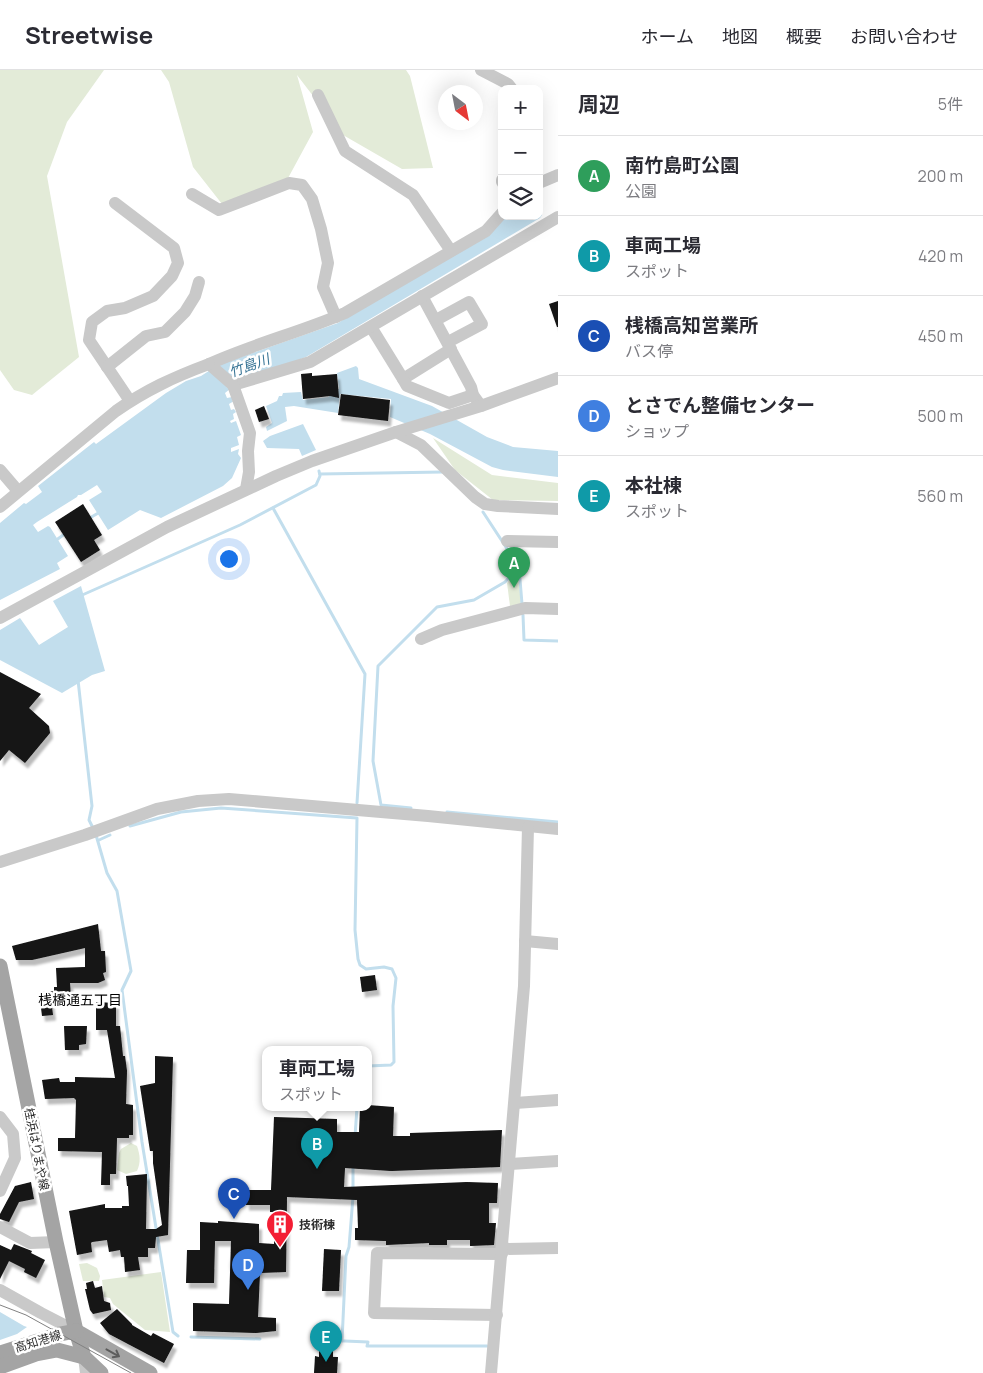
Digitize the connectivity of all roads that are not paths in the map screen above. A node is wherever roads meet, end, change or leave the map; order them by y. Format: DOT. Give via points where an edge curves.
graph roads {
  1 [pos="482,70"];
  2 [pos="509,85"];
  3 [pos="318,95"];
  4 [pos="558,175"];
  5 [pos="543,181"];
  6 [pos="192,194"];
  7 [pos="115,204"];
  8 [pos="558,217"];
  9 [pos="498,218"];
  10 [pos="452,251"];
  11 [pos="199,282"];
  12 [pos="422,296"];
  13 [pos="336,317"];
  14 [pos="436,320"];
  15 [pos="371,327"];
  16 [pos="449,346"];
  17 [pos="210,365"];
  18 [pos="107,367"];
  19 [pos="558,378"];
  20 [pos="403,379"];
  21 [pos="232,383"];
  22 [pos="473,395"];
  23 [pos="130,401"];
  24 [pos="481,406"];
  25 [pos="399,431"];
  26 [pos="0,470"];
  27 [pos="246,489"];
  28 [pos="18,491"];
  29 [pos="0,507"];
  30 [pos="558,509"];
  31 [pos="507,541"];
  32 [pos="558,542"];
  33 [pos="558,609"];
  34 [pos="0,618"];
  35 [pos="421,639"];
  36 [pos="528,827"];
  37 [pos="558,829"];
  38 [pos="0,862"];
  39 [pos="525,941"];
  40 [pos="558,944"];
  41 [pos="0,966"];
  42 [pos="558,1100"];
  43 [pos="515,1103"];
  44 [pos="0,1117"];
  45 [pos="32,1128"];
  46 [pos="13,1134"];
  47 [pos="558,1161"];
  48 [pos="510,1164"];
  49 [pos="0,1191"];
  50 [pos="0,1228"];
  51 [pos="56,1242"];
  52 [pos="558,1248"];
  53 [pos="502,1252"];
  54 [pos="0,1290"];
  55 [pos="497,1315"];
  56 [pos="76,1331"];
  57 [pos="0,1353"];
  58 [pos="84,1358"];
  59 [pos="0,1367"];
  60 [pos="88,1373"];
  61 [pos="101,1373"];
  62 [pos="150,1373"];
  63 [pos="491,1373"];
  1 -- 2 [label="street"];
  3 -- 10 [label="street" via="345,151 413,195"];
  4 -- 5 [label="street"];
  6 -- 13 [label="street" via="219,210 289,183 302,185 312,199 321,229 328,263 322,287"];
  7 -- 18 [label="street" via="174,248 178,263 172,276 153,296 125,308 107,311 92,322 89,340"];
  8 -- 12 [label="street"];
  9 -- 10 [label="street" via="486,231"];
  10 -- 13 [label="street"];
  11 -- 18 [label="street" via="185,312 165,332 146,336"];
  12 -- 14 [label="street"];
  12 -- 15 [label="street"];
  13 -- 17 [label="street"];
  14 -- 16 [label="street"];
  14 -- 16 [label="street" via="469,302 482,324"];
  15 -- 20 [label="street"];
  15 -- 21 [label="street" via="305,364"];
  16 -- 20 [label="street"];
  16 -- 22 [label="street"];
  17 -- 21 [label="street"];
  17 -- 23 [label="street" via="165,381"];
  18 -- 23 [label="street"];
  19 -- 24 [label="street"];
  20 -- 22 [label="street" via="407,386 449,403"];
  21 -- 27 [label="street" via="250,433"];
  22 -- 24 [label="street"];
  23 -- 28 [label="street"];
  24 -- 25 [label="street"];
  25 -- 27 [label="street"];
  25 -- 30 [label="street" via="422,445 485,504"];
  26 -- 28 [label="street"];
  27 -- 34 [label="street" via="166,527"];
  28 -- 29 [label="street"];
  31 -- 32 [label="street"];
  33 -- 35 [label="street" via="525,608 442,630"];
  36 -- 37 [label="street"];
  36 -- 38 [label="street" via="229,799 198,801 157,809"];
  36 -- 39 [label="street"];
  39 -- 40 [label="street"];
  39 -- 43 [label="street"];
  41 -- 45 [label="main road, 桂浜はりまや線"];
  42 -- 43 [label="street"];
  43 -- 48 [label="street"];
  44 -- 46 [label="street"];
  45 -- 46 [label="street"];
  45 -- 51 [label="main road, 桂浜はりまや線"];
  46 -- 49 [label="street" via="16,1158"];
  47 -- 48 [label="street"];
  48 -- 53 [label="street"];
  50 -- 51 [label="street" via="30,1243"];
  51 -- 56 [label="main road, 桂浜はりまや線"];
  52 -- 53 [label="street"];
  53 -- 55 [label="street"];
  53 -- 55 [label="street" via="376,1253 374,1313"];
  54 -- 56 [label="street"];
  55 -- 63 [label="street"];
  56 -- 57 [label="main road, 高知港線"];
  56 -- 58 [label="main road, 桂浜はりまや線"];
  56 -- 62 [label="main road, one-way"];
  58 -- 59 [label="main road, 高知港線" via="57,1350"];
  58 -- 60 [label="street"];
  58 -- 61 [label="main road"];
}
